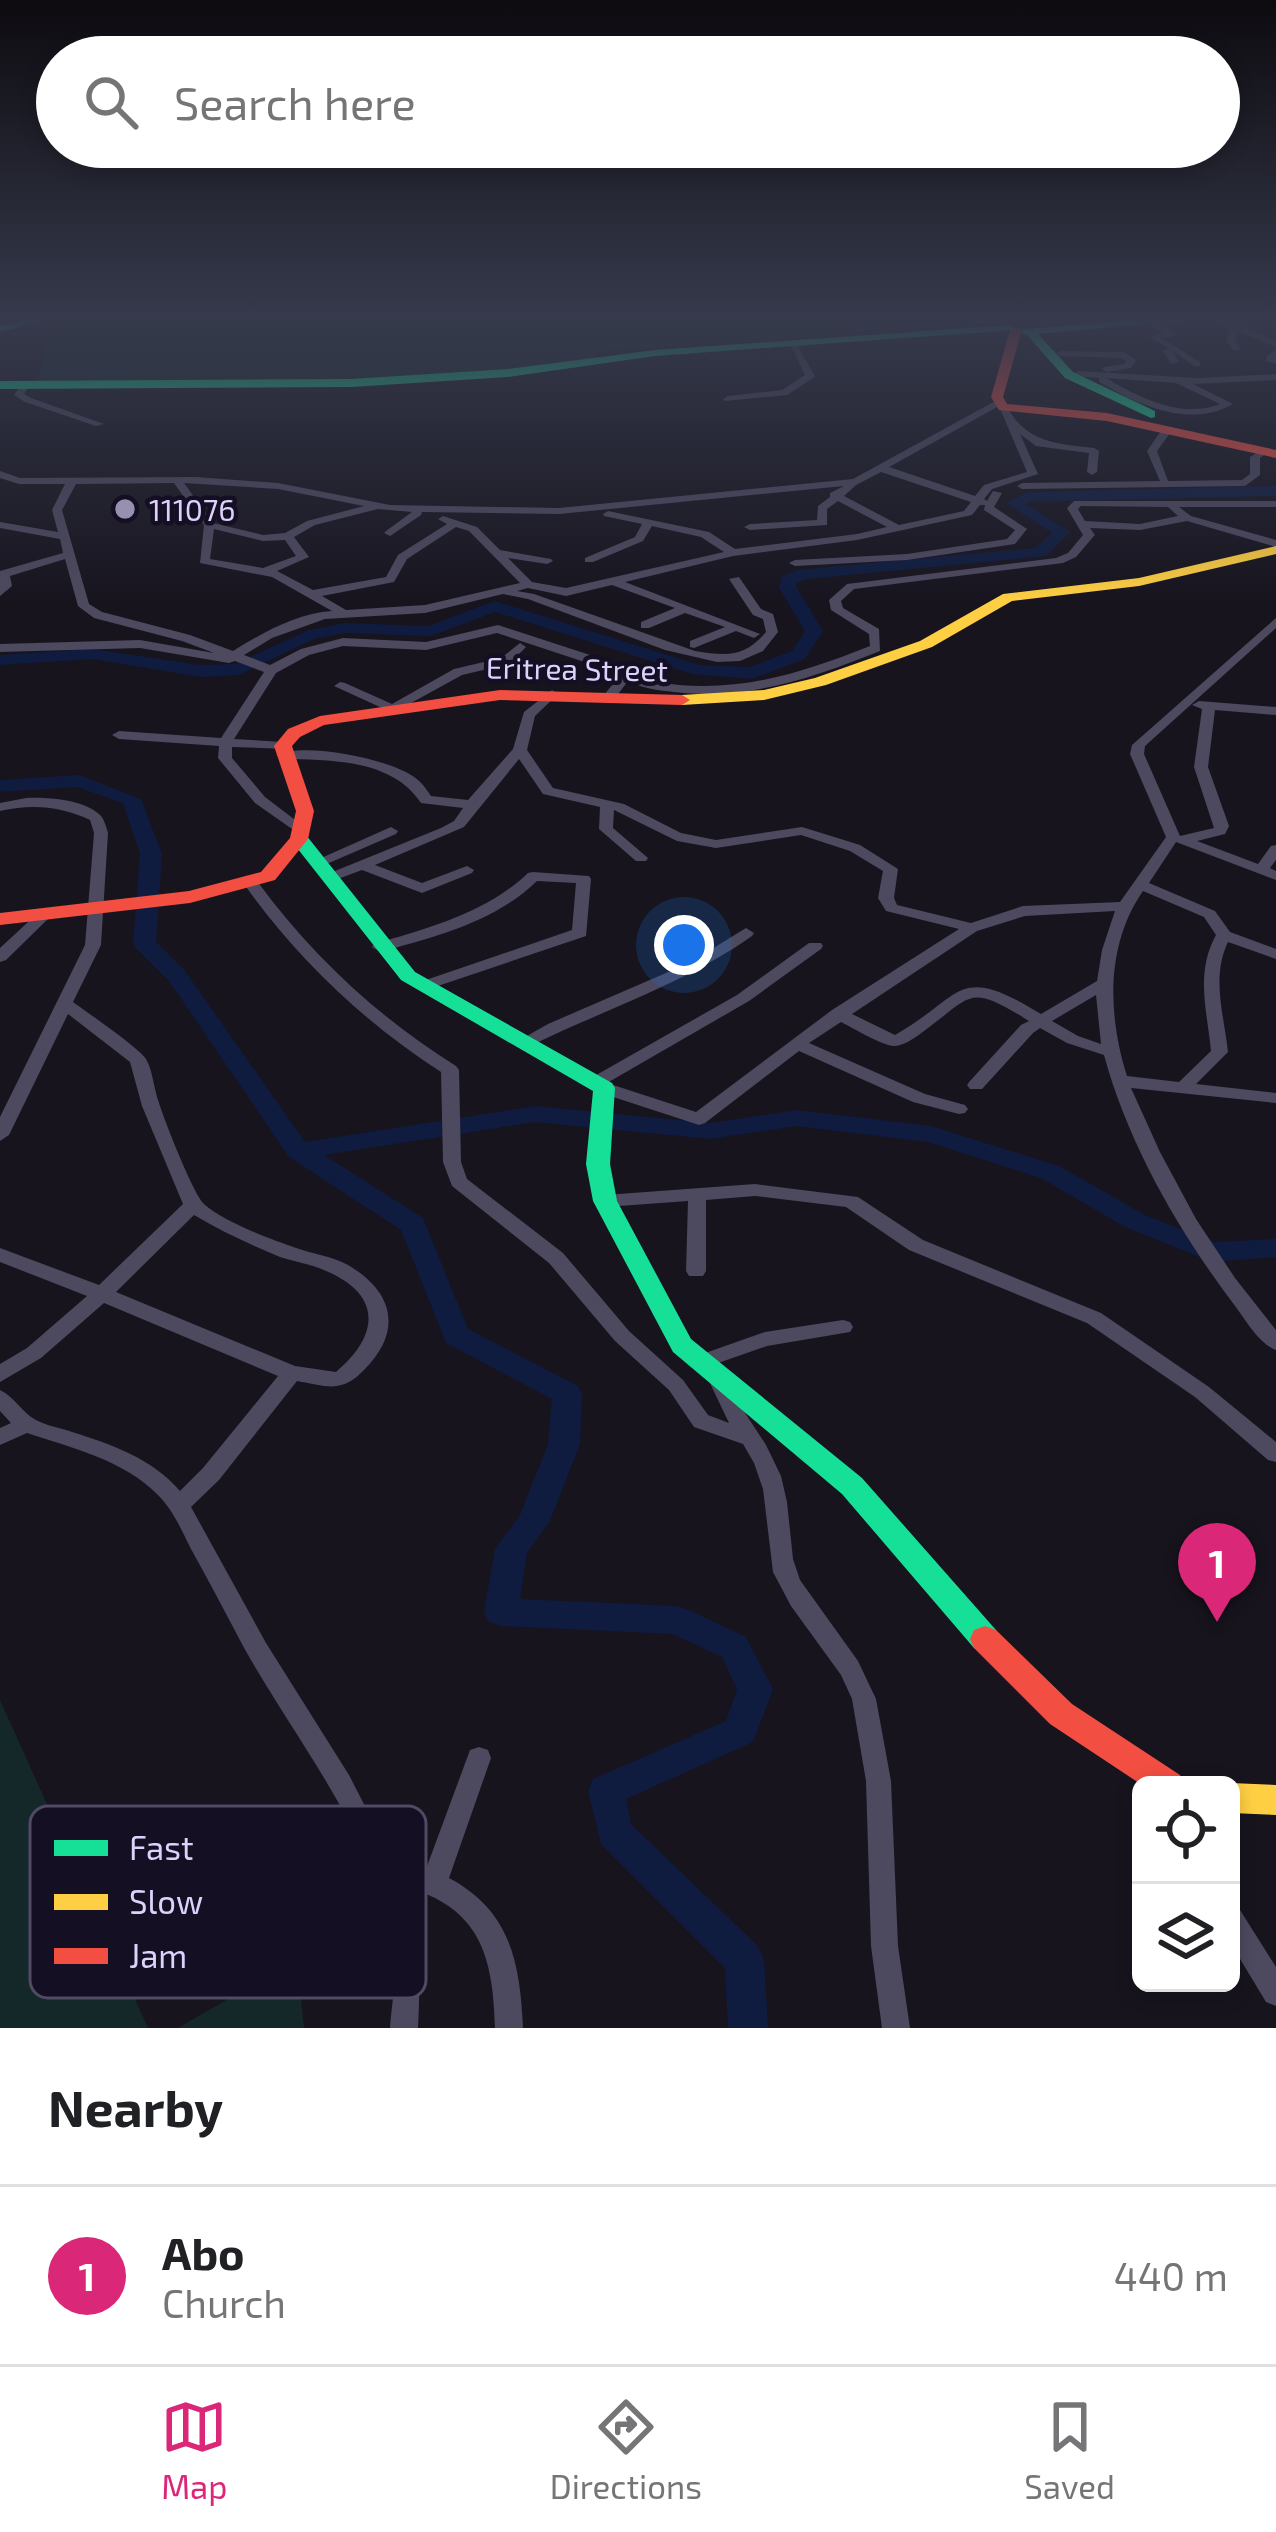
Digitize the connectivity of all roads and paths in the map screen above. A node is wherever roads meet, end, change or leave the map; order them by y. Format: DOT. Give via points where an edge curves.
graph roads {
  1 [pos="65,413"];
  2 [pos="1005,413"];
  3 [pos="1154,413"];
  4 [pos="1005,416"];
  5 [pos="99,424"];
  6 [pos="1167,430"];
  7 [pos="991,436"];
  8 [pos="1273,448"];
  9 [pos="883,470"];
  10 [pos="1092,472"];
  11 [pos="0,475"];
  12 [pos="176,479"];
  13 [pos="1164,479"];
  14 [pos="72,482"];
  15 [pos="855,482"];
  16 [pos="834,495"];
  17 [pos="982,502"];
  18 [pos="1276,504"];
  19 [pos="384,507"];
  20 [pos="1173,507"];
  21 [pos="559,511"];
  22 [pos="417,513"];
  23 [pos="1187,518"];
  24 [pos="649,521"];
  25 [pos="458,522"];
  26 [pos="1085,524"];
  27 [pos="0,525"];
  28 [pos="209,526"];
  29 [pos="750,527"];
  30 [pos="779,528"];
  31 [pos="897,529"];
  32 [pos="17,530"];
  33 [pos="390,533"];
  34 [pos="62,536"];
  35 [pos="288,536"];
  36 [pos="0,537"];
  37 [pos="797,546"];
  38 [pos="1276,547"];
  39 [pos="496,553"];
  40 [pos="733,553"];
  41 [pos="68,555"];
  42 [pos="548,561"];
  43 [pos="795,563"];
  44 [pos="265,572"];
  45 [pos="633,574"];
  46 [pos="2,575"];
  47 [pos="736,579"];
  48 [pos="612,581"];
  49 [pos="529,585"];
  50 [pos="0,592"];
  51 [pos="311,594"];
  52 [pos="686,608"];
  53 [pos="374,610"];
  54 [pos="342,611"];
  55 [pos="1276,622"];
  56 [pos="645,625"];
  57 [pos="734,628"];
  58 [pos="754,634"];
  59 [pos="694,644"];
  60 [pos="520,647"];
  61 [pos="0,648"];
  62 [pos="244,658"];
  63 [pos="268,669"];
  64 [pos="624,684"];
  65 [pos="340,686"];
  66 [pos="552,694"];
  67 [pos="1188,704"];
  68 [pos="1209,707"];
  69 [pos="393,710"];
  70 [pos="1276,711"];
  71 [pos="119,735"];
  72 [pos="226,740"];
  73 [pos="283,751"];
  74 [pos="520,751"];
  75 [pos="607,804"];
  76 [pos="472,805"];
  77 [pos="0,807"];
  78 [pos="391,831"];
  79 [pos="301,836"];
  80 [pos="1177,838"];
  81 [pos="1276,849"];
  82 [pos="640,858"];
  83 [pos="362,865"];
  84 [pos="323,870"];
  85 [pos="467,870"];
  86 [pos="1269,873"];
  87 [pos="252,884"];
  88 [pos="1143,886"];
  89 [pos="1125,906"];
  90 [pos="98,908"];
  91 [pos="45,914"];
  92 [pos="0,919"];
  93 [pos="972,928"];
  94 [pos="746,933"];
  95 [pos="1224,934"];
  96 [pos="380,946"];
  97 [pos="815,946"];
  98 [pos="1276,953"];
  99 [pos="0,957"];
  100 [pos="1102,985"];
  101 [pos="423,986"];
  102 [pos="63,1002"];
  103 [pos="838,1014"];
  104 [pos="1040,1018"];
  105 [pos="526,1041"];
  106 [pos="797,1044"];
  107 [pos="1110,1051"];
  108 [pos="1120,1081"];
  109 [pos="1186,1084"];
  110 [pos="976,1085"];
  111 [pos="1276,1098"];
  112 [pos="601,1103"];
  113 [pos="959,1109"];
  114 [pos="0,1136"];
  115 [pos="697,1196"];
  116 [pos="605,1201"];
  117 [pos="193,1205"];
  118 [pos="0,1255"];
  119 [pos="696,1271"];
  120 [pos="102,1294"];
  121 [pos="843,1327"];
  122 [pos="1276,1343"];
  123 [pos="710,1371"];
  124 [pos="292,1373"];
  125 [pos="0,1374"];
  126 [pos="0,1399"];
  127 [pos="26,1425"];
  128 [pos="0,1437"];
  129 [pos="747,1437"];
  130 [pos="1276,1454"];
  131 [pos="179,1505"];
  132 [pos="479,1758"];
  133 [pos="1151,1776"];
  134 [pos="1240,1799"];
  135 [pos="1276,1801"];
  136 [pos="355,1806"];
  137 [pos="426,1878"];
  138 [pos="435,1880"];
  139 [pos="1240,1934"];
  140 [pos="1276,1992"];
  141 [pos="404,1998"];
  142 [pos="404,2028"];
  143 [pos="509,2028"];
  144 [pos="896,2028"];
  1 -- 5 [label="street"];
  2 -- 4 [label="main road"];
  3 -- 8 [label="main road"];
  4 -- 6 [label="main road" via="1107,417"];
  4 -- 7 [label="street"];
  4 -- 9 [label="street"];
  4 -- 10 [label="street" via="1040,444 1094,451"];
  4 -- 17 [label="street" via="1035,471 988,487"];
  6 -- 8 [label="main road"];
  6 -- 13 [label="street" via="1152,451"];
  8 -- 43 [label="street" via="1256,458 1245,483 1049,482 1001,491 989,511 1021,529 1002,545"];
  9 -- 15 [label="street"];
  9 -- 17 [label="street"];
  11 -- 14 [label="street"];
  12 -- 14 [label="street"];
  12 -- 19 [label="street" via="278,486"];
  12 -- 28 [label="street"];
  14 -- 34 [label="street" via="57,510"];
  15 -- 16 [label="street"];
  15 -- 21 [label="street"];
  16 -- 30 [label="street" via="822,508 823,523"];
  16 -- 31 [label="street"];
  17 -- 31 [label="street" via="968,513"];
  18 -- 26 [label="street" via="1074,505"];
  19 -- 21 [label="street"];
  19 -- 22 [label="street"];
  19 -- 35 [label="street" via="310,523"];
  20 -- 23 [label="street"];
  21 -- 24 [label="street"];
  22 -- 25 [label="street"];
  22 -- 33 [label="street"];
  23 -- 26 [label="street" via="1140,527"];
  23 -- 38 [label="street"];
  24 -- 40 [label="street" via="705,534"];
  24 -- 45 [label="street" via="639,539 589,560"];
  25 -- 39 [label="street"];
  25 -- 51 [label="street" via="402,557 390,580"];
  26 -- 64 [label="street" via="1089,535 1059,561 850,586 835,600 837,610 875,632 876,648 793,681 742,692"];
  27 -- 32 [label="street"];
  28 -- 35 [label="street"];
  28 -- 44 [label="street" via="204,561"];
  29 -- 30 [label="street"];
  30 -- 37 [label="street"];
  31 -- 37 [label="street"];
  32 -- 34 [label="street"];
  32 -- 36 [label="street"];
  34 -- 41 [label="street"];
  35 -- 44 [label="street" via="303,557"];
  37 -- 40 [label="street"];
  38 -- 64 [label="main road, Eritrea Street" via="1139,582 1008,597 926,644 794,688 692,700"];
  39 -- 42 [label="street"];
  39 -- 49 [label="street"];
  40 -- 45 [label="street"];
  41 -- 46 [label="street"];
  41 -- 62 [label="street" via="91,612"];
  44 -- 51 [label="street"];
  45 -- 48 [label="street"];
  46 -- 50 [label="street"];
  47 -- 53 [label="street" via="772,632 758,647 715,658 671,652 516,594 417,616"];
  48 -- 49 [label="street" via="574,591"];
  48 -- 52 [label="street"];
  49 -- 53 [label="street" via="425,609"];
  51 -- 54 [label="street"];
  52 -- 56 [label="street"];
  52 -- 57 [label="street"];
  53 -- 54 [label="street"];
  54 -- 62 [label="street" via="268,634"];
  55 -- 67 [label="street"];
  57 -- 58 [label="street"];
  57 -- 59 [label="street"];
  60 -- 69 [label="street"];
  61 -- 62 [label="street" via="126,643"];
  62 -- 63 [label="street"];
  63 -- 64 [label="street" via="343,641 426,646 490,629 611,664"];
  63 -- 72 [label="street"];
  64 -- 66 [label="main road, Eritrea Street"];
  65 -- 69 [label="street"];
  66 -- 69 [label="main road, Eritrea Street"];
  66 -- 74 [label="street" via="529,715"];
  67 -- 68 [label="street"];
  67 -- 80 [label="street" via="1151,730 1137,754"];
  68 -- 70 [label="street"];
  68 -- 80 [label="street" via="1201,767 1222,826"];
  69 -- 73 [label="main road, Eritrea Street" via="307,725"];
  71 -- 72 [label="street"];
  72 -- 73 [label="street"];
  72 -- 79 [label="street" via="225,758 243,784"];
  73 -- 76 [label="street" via="367,761 420,787 426,800"];
  73 -- 79 [label="main road" via="304,797"];
  74 -- 75 [label="street" via="548,791"];
  74 -- 76 [label="street"];
  75 -- 82 [label="street" via="606,829"];
  75 -- 93 [label="street" via="691,840 802,831 855,848 891,869 891,908"];
  76 -- 83 [label="street" via="459,824"];
  77 -- 90 [label="street" via="43,800 96,818"];
  78 -- 84 [label="street"];
  79 -- 84 [label="main road"];
  79 -- 87 [label="main road" via="275,870"];
  80 -- 86 [label="street"];
  80 -- 88 [label="street"];
  81 -- 86 [label="street"];
  83 -- 84 [label="street"];
  83 -- 85 [label="street" via="422,888"];
  84 -- 96 [label="main road"];
  87 -- 90 [label="main road"];
  87 -- 129 [label="street" via="275,920 375,1016 450,1070 459,1182 556,1258 700,1421"];
  88 -- 89 [label="street"];
  88 -- 95 [label="street" via="1210,914"];
  89 -- 93 [label="street" via="1023,911"];
  89 -- 100 [label="street"];
  90 -- 91 [label="main road"];
  90 -- 102 [label="street" via="93,944"];
  91 -- 92 [label="main road"];
  91 -- 99 [label="street"];
  93 -- 103 [label="street"];
  94 -- 105 [label="street" via="692,972"];
  95 -- 98 [label="street"];
  95 -- 109 [label="street" via="1211,953 1208,984 1220,1052"];
  96 -- 101 [label="main road"];
  96 -- 101 [label="street" via="479,910 533,876 584,879 580,933"];
  97 -- 112 [label="street"];
  100 -- 104 [label="street"];
  100 -- 107 [label="street"];
  101 -- 105 [label="main road"];
  102 -- 114 [label="street"];
  102 -- 117 [label="street" via="138,1060"];
  103 -- 104 [label="street" via="895,1041 972,991"];
  103 -- 106 [label="street"];
  104 -- 107 [label="street" via="1046,1030"];
  104 -- 110 [label="street"];
  105 -- 112 [label="main road"];
  106 -- 112 [label="street" via="699,1119"];
  106 -- 113 [label="street"];
  107 -- 108 [label="street"];
  108 -- 109 [label="street"];
  108 -- 122 [label="street" via="1176,1205 1231,1293"];
  109 -- 111 [label="street"];
  112 -- 116 [label="main road"];
  115 -- 116 [label="street"];
  115 -- 119 [label="street"];
  115 -- 130 [label="street" via="755,1190 851,1202 916,1245 1094,1318"];
  116 -- 123 [label="main road" via="673,1332"];
  117 -- 120 [label="street"];
  117 -- 124 [label="street" via="339,1268 377,1300 382,1322 362,1364 340,1380"];
  118 -- 120 [label="street"];
  120 -- 124 [label="street"];
  120 -- 125 [label="street"];
  121 -- 123 [label="street" via="765,1340"];
  123 -- 129 [label="street"];
  123 -- 133 [label="main road" via="852,1486 1044,1699"];
  124 -- 131 [label="street"];
  126 -- 127 [label="street"];
  127 -- 128 [label="street"];
  127 -- 131 [label="street" via="149,1475"];
  129 -- 144 [label="street" via="770,1472 787,1580 863,1694 880,1790 880,1911"];
  131 -- 136 [label="street"];
  132 -- 138 [label="street"];
  134 -- 135 [label="main road"];
  137 -- 138 [label="street"];
  138 -- 143 [label="street" via="489,1923 509,1984"];
  139 -- 140 [label="street"];
  141 -- 142 [label="street"];
}
